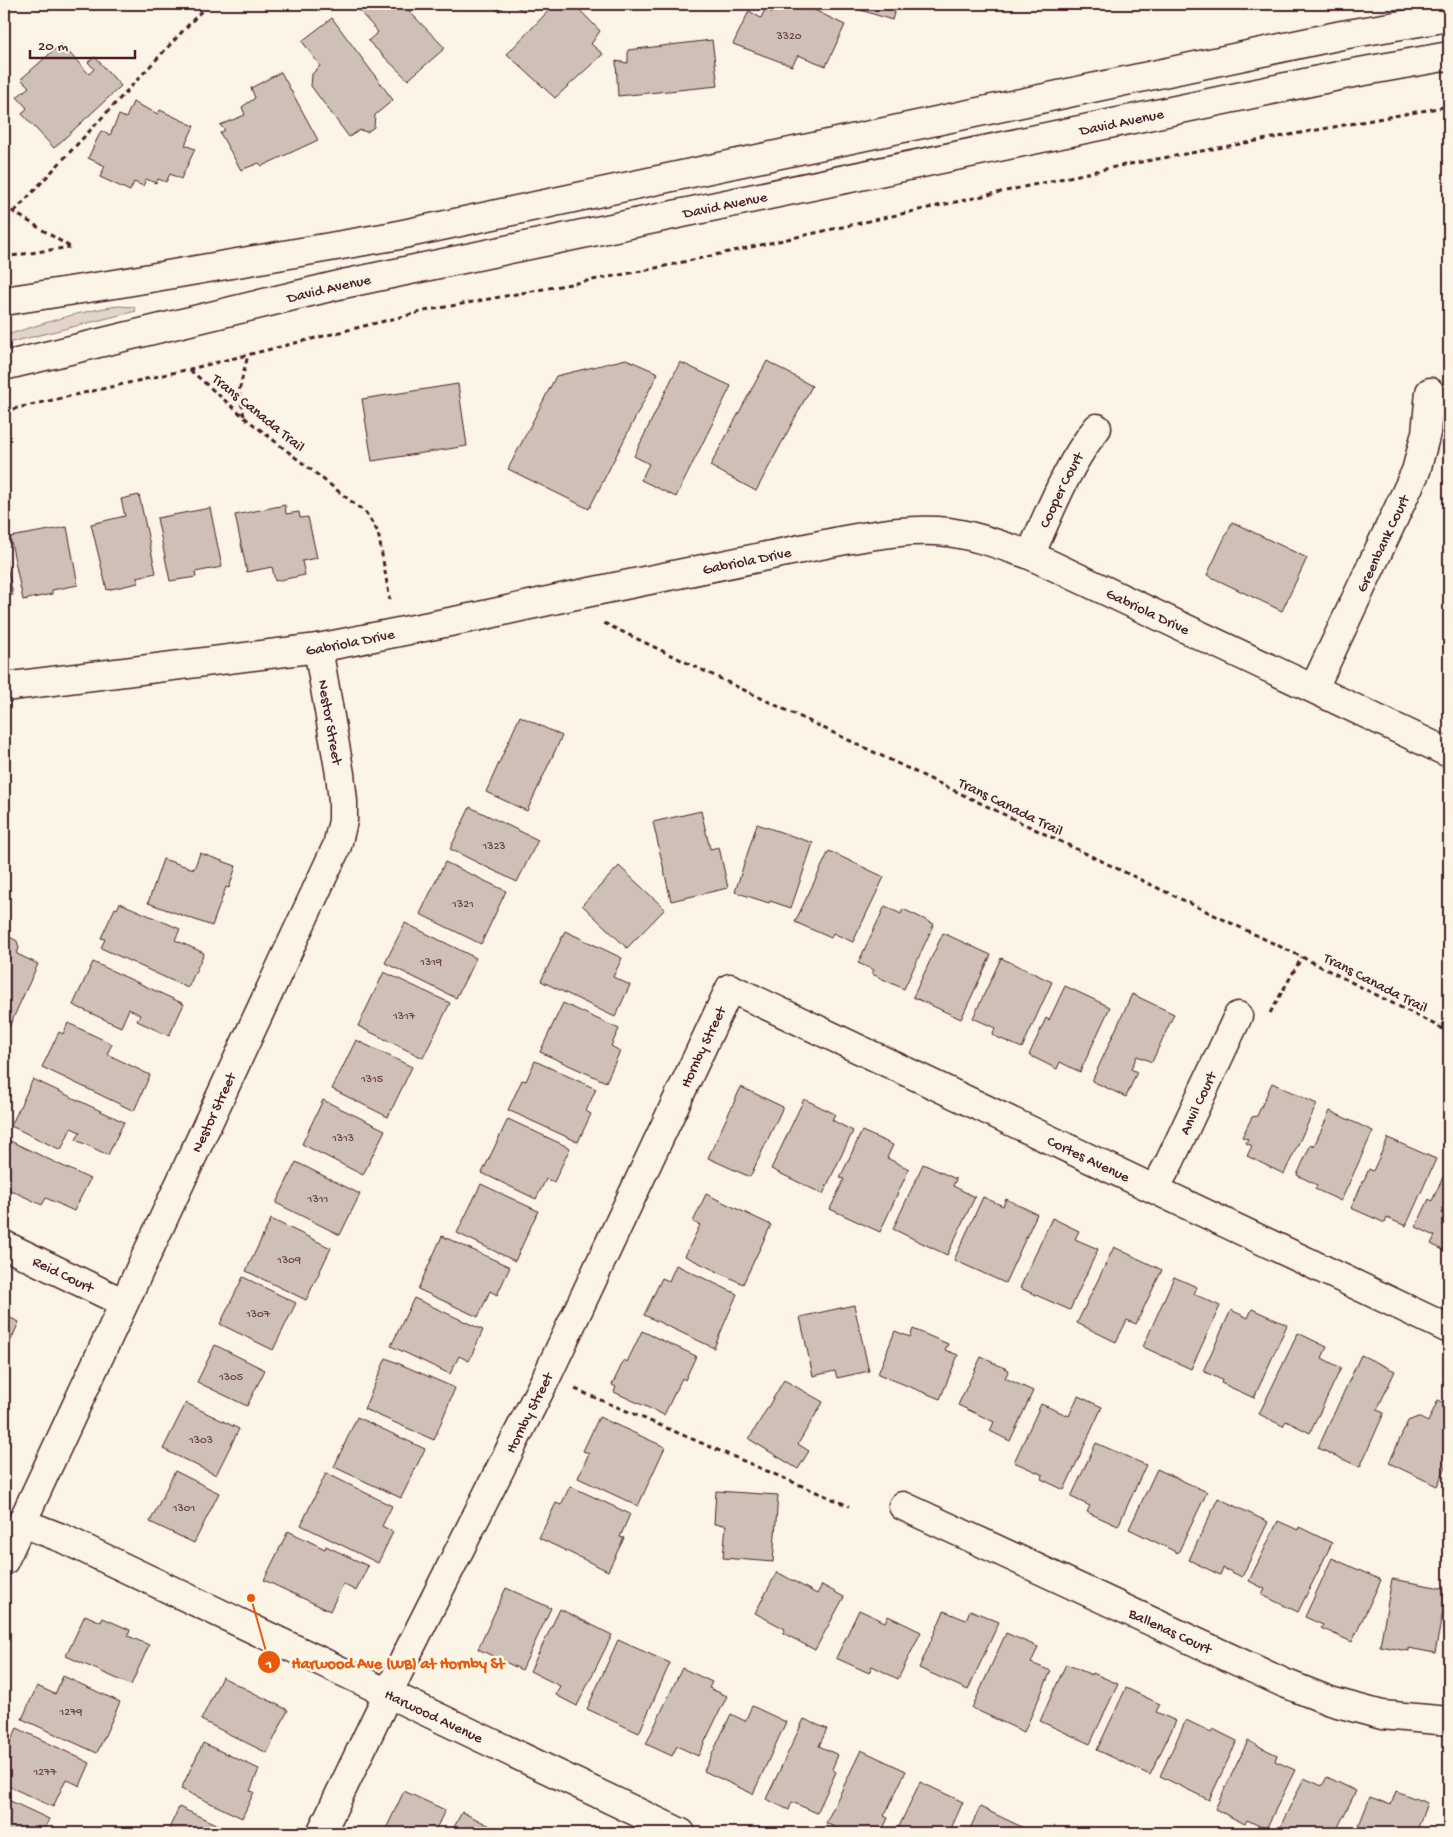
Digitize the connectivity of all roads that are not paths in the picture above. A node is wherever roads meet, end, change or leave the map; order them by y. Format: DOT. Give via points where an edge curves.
graph roads {
  1 [pos="1449,17"];
  2 [pos="1449,56"];
  3 [pos="4,301"];
  4 [pos="4,366"];
  5 [pos="1430,392"];
  6 [pos="1097,428"];
  7 [pos="1030,555"];
  8 [pos="318,648"];
  9 [pos="4,687"];
  10 [pos="1314,688"];
  11 [pos="1449,752"];
  12 [pos="730,988"];
  13 [pos="1238,1016"];
  14 [pos="1155,1189"];
  15 [pos="4,1245"];
  16 [pos="124,1303"];
  17 [pos="1449,1329"];
  18 [pos="904,1506"];
  19 [pos="22,1522"];
  20 [pos="4,1561"];
  21 [pos="388,1695"];
  22 [pos="1449,1721"];
  23 [pos="321,1833"];
  24 [pos="681,1833"];
  1 -- 3 [label="street" via="1333,37 394,236"];
  2 -- 4 [label="street, David Avenue" via="1338,76 343,284"];
  5 -- 10 [label="street, Greenbank Court" via="1426,433 1416,470"];
  6 -- 7 [label="street, Cooper Court" via="1073,462"];
  7 -- 8 [label="street, Gabriola Drive" via="993,542 947,532 896,532"];
  7 -- 10 [label="street, Gabriola Drive"];
  8 -- 9 [label="street, Gabriola Drive"];
  8 -- 16 [label="street, Nestor Street" via="343,801 343,821 337,846"];
  10 -- 11 [label="street, Gabriola Drive"];
  12 -- 14 [label="street, Cortes Avenue"];
  12 -- 21 [label="street, Hornby Street" via="547,1376"];
  13 -- 14 [label="street, Anvil Court"];
  14 -- 17 [label="street, Cortes Avenue"];
  15 -- 16 [label="street, Reid Court"];
  16 -- 19 [label="street, Nestor Street"];
  18 -- 22 [label="street, Ballenas Court" via="1284,1683 1330,1701 1382,1715"];
  19 -- 20 [label="street, Nestor Street"];
  19 -- 21 [label="street, Harwood Avenue" via="64,1539"];
  21 -- 23 [label="street, Hornby Street"];
  21 -- 24 [label="street, Harwood Avenue"];
}
